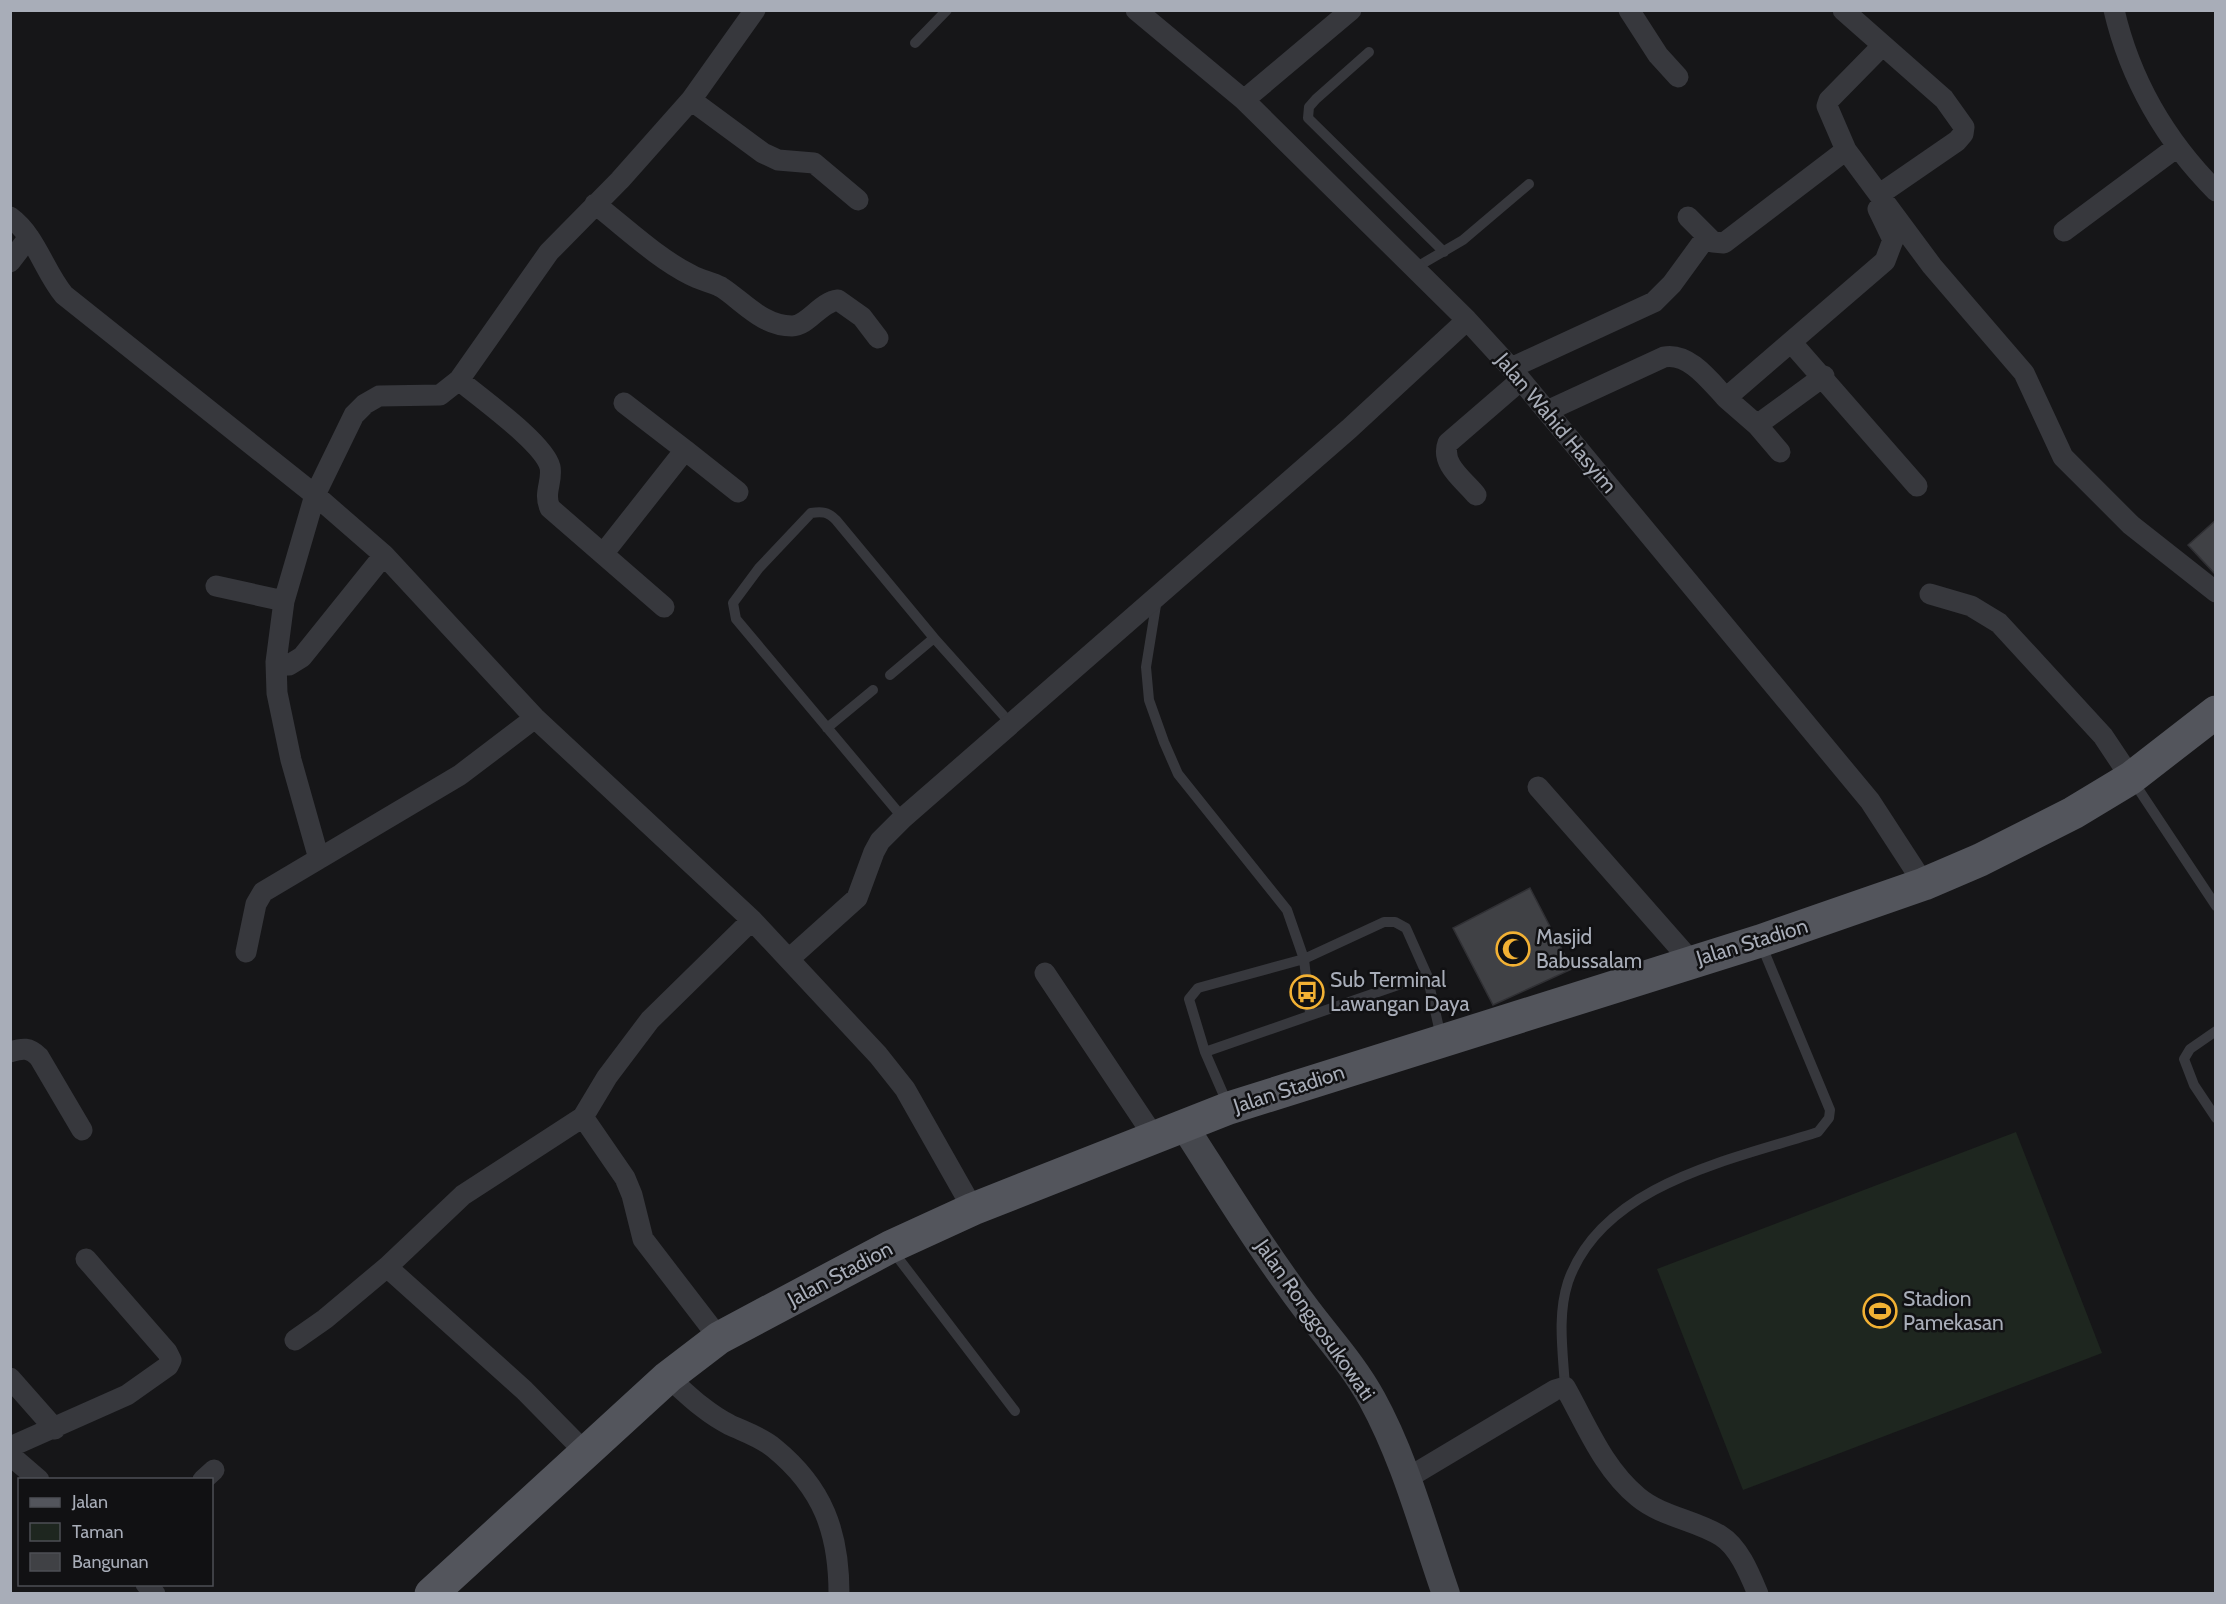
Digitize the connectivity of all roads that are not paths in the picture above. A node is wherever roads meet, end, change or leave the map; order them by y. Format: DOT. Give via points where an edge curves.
graph roads {
  1 [pos="755,10"];
  2 [pos="947,10"];
  3 [pos="1136,10"];
  4 [pos="1351,10"];
  5 [pos="1629,10"];
  6 [pos="1843,10"];
  7 [pos="2114,10"];
  8 [pos="915,43"];
  9 [pos="1882,46"];
  10 [pos="1369,52"];
  11 [pos="1678,77"];
  12 [pos="691,100"];
  13 [pos="1244,100"];
  14 [pos="2177,147"];
  15 [pos="1846,159"];
  16 [pos="1529,184"];
  17 [pos="2216,191"];
  18 [pos="1880,194"];
  19 [pos="858,200"];
  20 [pos="595,204"];
  21 [pos="10,217"];
  22 [pos="1688,217"];
  23 [pos="2064,231"];
  24 [pos="1707,236"];
  25 [pos="29,237"];
  26 [pos="1444,252"];
  27 [pos="10,262"];
  28 [pos="1415,268"];
  29 [pos="1467,320"];
  30 [pos="878,338"];
  31 [pos="1791,342"];
  32 [pos="1516,374"];
  33 [pos="1824,376"];
  34 [pos="459,380"];
  35 [pos="1726,399"];
  36 [pos="624,403"];
  37 [pos="1547,411"];
  38 [pos="1757,425"];
  39 [pos="685,450"];
  40 [pos="1780,452"];
  41 [pos="1917,486"];
  42 [pos="738,492"];
  43 [pos="315,495"];
  44 [pos="1476,495"];
  45 [pos="603,554"];
  46 [pos="384,555"];
  47 [pos="216,586"];
  48 [pos="2216,592"];
  49 [pos="1930,594"];
  50 [pos="1157,598"];
  51 [pos="284,601"];
  52 [pos="664,607"];
  53 [pos="934,638"];
  54 [pos="276,662"];
  55 [pos="890,675"];
  56 [pos="873,690"];
  57 [pos="2216,712"];
  58 [pos="535,718"];
  59 [pos="1012,725"];
  60 [pos="827,728"];
  61 [pos="2131,778"];
  62 [pos="1539,787"];
  63 [pos="903,818"];
  64 [pos="319,859"];
  65 [pos="1924,884"];
  66 [pos="2216,906"];
  67 [pos="752,920"];
  68 [pos="1760,941"];
  69 [pos="246,952"];
  70 [pos="789,959"];
  71 [pos="1304,959"];
  72 [pos="1691,961"];
  73 [pos="1045,973"];
  74 [pos="1426,975"];
  75 [pos="1310,1013"];
  76 [pos="2216,1031"];
  77 [pos="1441,1040"];
  78 [pos="10,1052"];
  79 [pos="1205,1052"];
  80 [pos="1229,1108"];
  81 [pos="583,1117"];
  82 [pos="2216,1118"];
  83 [pos="82,1130"];
  84 [pos="1170,1132"];
  85 [pos="974,1209"];
  86 [pos="890,1248"];
  87 [pos="86,1259"];
  88 [pos="387,1267"];
  89 [pos="719,1338"];
  90 [pos="295,1340"];
  91 [pos="668,1377"];
  92 [pos="10,1378"];
  93 [pos="1565,1387"];
  94 [pos="1015,1411"];
  95 [pos="55,1429"];
  96 [pos="10,1447"];
  97 [pos="586,1452"];
  98 [pos="10,1455"];
  99 [pos="38,1478"];
  100 [pos="1406,1479"];
  101 [pos="431,1593"];
  102 [pos="839,1593"];
  103 [pos="1446,1593"];
  104 [pos="1758,1593"];
  1 -- 12 [label="street"];
  2 -- 8 [label="lane"];
  3 -- 13 [label="street, Jalan Wahid Hasyim"];
  4 -- 13 [label="street"];
  5 -- 11 [label="street" via="1658,55"];
  6 -- 9 [label="street"];
  7 -- 14 [label="street" via="2131,67"];
  9 -- 15 [label="street" via="1827,106"];
  9 -- 18 [label="street" via="1944,99 1964,127 1957,141"];
  10 -- 26 [label="lane" via="1308,107 1308,118"];
  12 -- 19 [label="street" via="763,153 778,160 814,164"];
  12 -- 20 [label="street"];
  13 -- 28 [label="street, Jalan Wahid Hasyim"];
  14 -- 17 [label="street"];
  14 -- 23 [label="street"];
  15 -- 18 [label="street"];
  15 -- 24 [label="street" via="1724,243 1718,244"];
  15 -- 31 [label="street" via="1885,223 1893,240 1891,251 1886,261"];
  16 -- 26 [label="lane" via="1488,221"];
  18 -- 48 [label="street" via="1932,266 2024,373 2063,457 2131,525"];
  20 -- 30 [label="street" via="673,263 721,288 765,318 796,326 826,303 838,300 862,317"];
  20 -- 34 [label="street" via="549,252"];
  21 -- 25 [label="street"];
  22 -- 24 [label="street"];
  24 -- 32 [label="street" via="1654,302"];
  25 -- 27 [label="street"];
  25 -- 43 [label="street" via="64,295"];
  26 -- 28 [label="lane"];
  28 -- 29 [label="street, Jalan Wahid Hasyim"];
  29 -- 32 [label="street, Jalan Wahid Hasyim"];
  29 -- 50 [label="street"];
  31 -- 33 [label="street"];
  31 -- 35 [label="street"];
  32 -- 37 [label="street, Jalan Wahid Hasyim"];
  32 -- 44 [label="street" via="1448,442 1445,456"];
  33 -- 38 [label="street"];
  33 -- 41 [label="street"];
  34 -- 43 [label="street" via="440,395 379,396 365,404 354,415"];
  34 -- 45 [label="street" via="540,448 550,469 546,492 549,508"];
  35 -- 37 [label="street" via="1685,359 1674,355"];
  35 -- 38 [label="street"];
  36 -- 39 [label="street"];
  37 -- 65 [label="street, Jalan Wahid Hasyim" via="1870,801"];
  38 -- 40 [label="street"];
  39 -- 42 [label="street"];
  39 -- 45 [label="street"];
  43 -- 46 [label="street"];
  43 -- 51 [label="street"];
  45 -- 52 [label="street"];
  46 -- 54 [label="street" via="302,657 289,665"];
  46 -- 58 [label="street"];
  47 -- 51 [label="street"];
  49 -- 61 [label="street" via="1971,606 1999,623 2080,708"];
  50 -- 59 [label="street"];
  50 -- 71 [label="lane" via="1146,668 1149,700 1164,742 1178,774 1287,910"];
  51 -- 54 [label="street"];
  53 -- 55 [label="lane"];
  53 -- 59 [label="lane"];
  53 -- 60 [label="lane" via="830,514 811,513 759,568 733,603 735,619"];
  54 -- 64 [label="street" via="291,760"];
  56 -- 60 [label="lane"];
  57 -- 61 [label="main road, Jalan Stadion"];
  58 -- 64 [label="street" via="460,775"];
  58 -- 67 [label="street"];
  59 -- 63 [label="street"];
  60 -- 63 [label="lane"];
  61 -- 65 [label="main road, Jalan Stadion" via="2073,813"];
  61 -- 66 [label="lane"];
  62 -- 72 [label="street"];
  63 -- 70 [label="street" via="880,841 857,898"];
  64 -- 69 [label="street" via="263,892 256,904"];
  65 -- 68 [label="main road, Jalan Stadion"];
  67 -- 70 [label="street"];
  67 -- 81 [label="street" via="650,1020"];
  68 -- 72 [label="main road, Jalan Stadion"];
  68 -- 93 [label="lane" via="1830,1110 1829,1118 1818,1132 1669,1183 1603,1225 1586,1246 1569,1282 1561,1324"];
  70 -- 85 [label="street" via="905,1089"];
  71 -- 74 [label="lane" via="1384,922 1395,922 1406,928"];
  71 -- 75 [label="lane"];
  71 -- 79 [label="lane" via="1192,992 1189,999"];
  72 -- 77 [label="main road, Jalan Stadion"];
  73 -- 84 [label="street"];
  74 -- 75 [label="lane"];
  74 -- 77 [label="lane"];
  75 -- 79 [label="lane"];
  76 -- 82 [label="lane" via="2190,1049 2184,1059 2194,1084"];
  77 -- 80 [label="main road, Jalan Stadion"];
  78 -- 83 [label="street" via="23,1048 39,1057"];
  79 -- 80 [label="lane"];
  80 -- 84 [label="main road, Jalan Stadion"];
  81 -- 88 [label="street" via="463,1195"];
  81 -- 89 [label="street" via="625,1178 643,1239"];
  84 -- 85 [label="main road, Jalan Stadion"];
  84 -- 100 [label="main road, Jalan Ronggosukowati" via="1350,1363 1377,1409"];
  85 -- 86 [label="main road, Jalan Stadion"];
  86 -- 89 [label="main road, Jalan Stadion"];
  86 -- 94 [label="lane"];
  87 -- 95 [label="street" via="171,1360 141,1387"];
  88 -- 90 [label="street"];
  88 -- 97 [label="street" via="524,1390"];
  89 -- 91 [label="main road, Jalan Stadion"];
  91 -- 97 [label="main road, Jalan Stadion"];
  91 -- 102 [label="street" via="702,1408 774,1448 805,1479 825,1510 836,1540"];
  92 -- 95 [label="street"];
  93 -- 100 [label="street"];
  93 -- 104 [label="street" via="1614,1473 1640,1498 1722,1537 1733,1548"];
  95 -- 96 [label="street"];
  97 -- 101 [label="main road, Jalan Stadion"];
  98 -- 99 [label="street"];
  100 -- 103 [label="main road, Jalan Ronggosukowati"];
}
